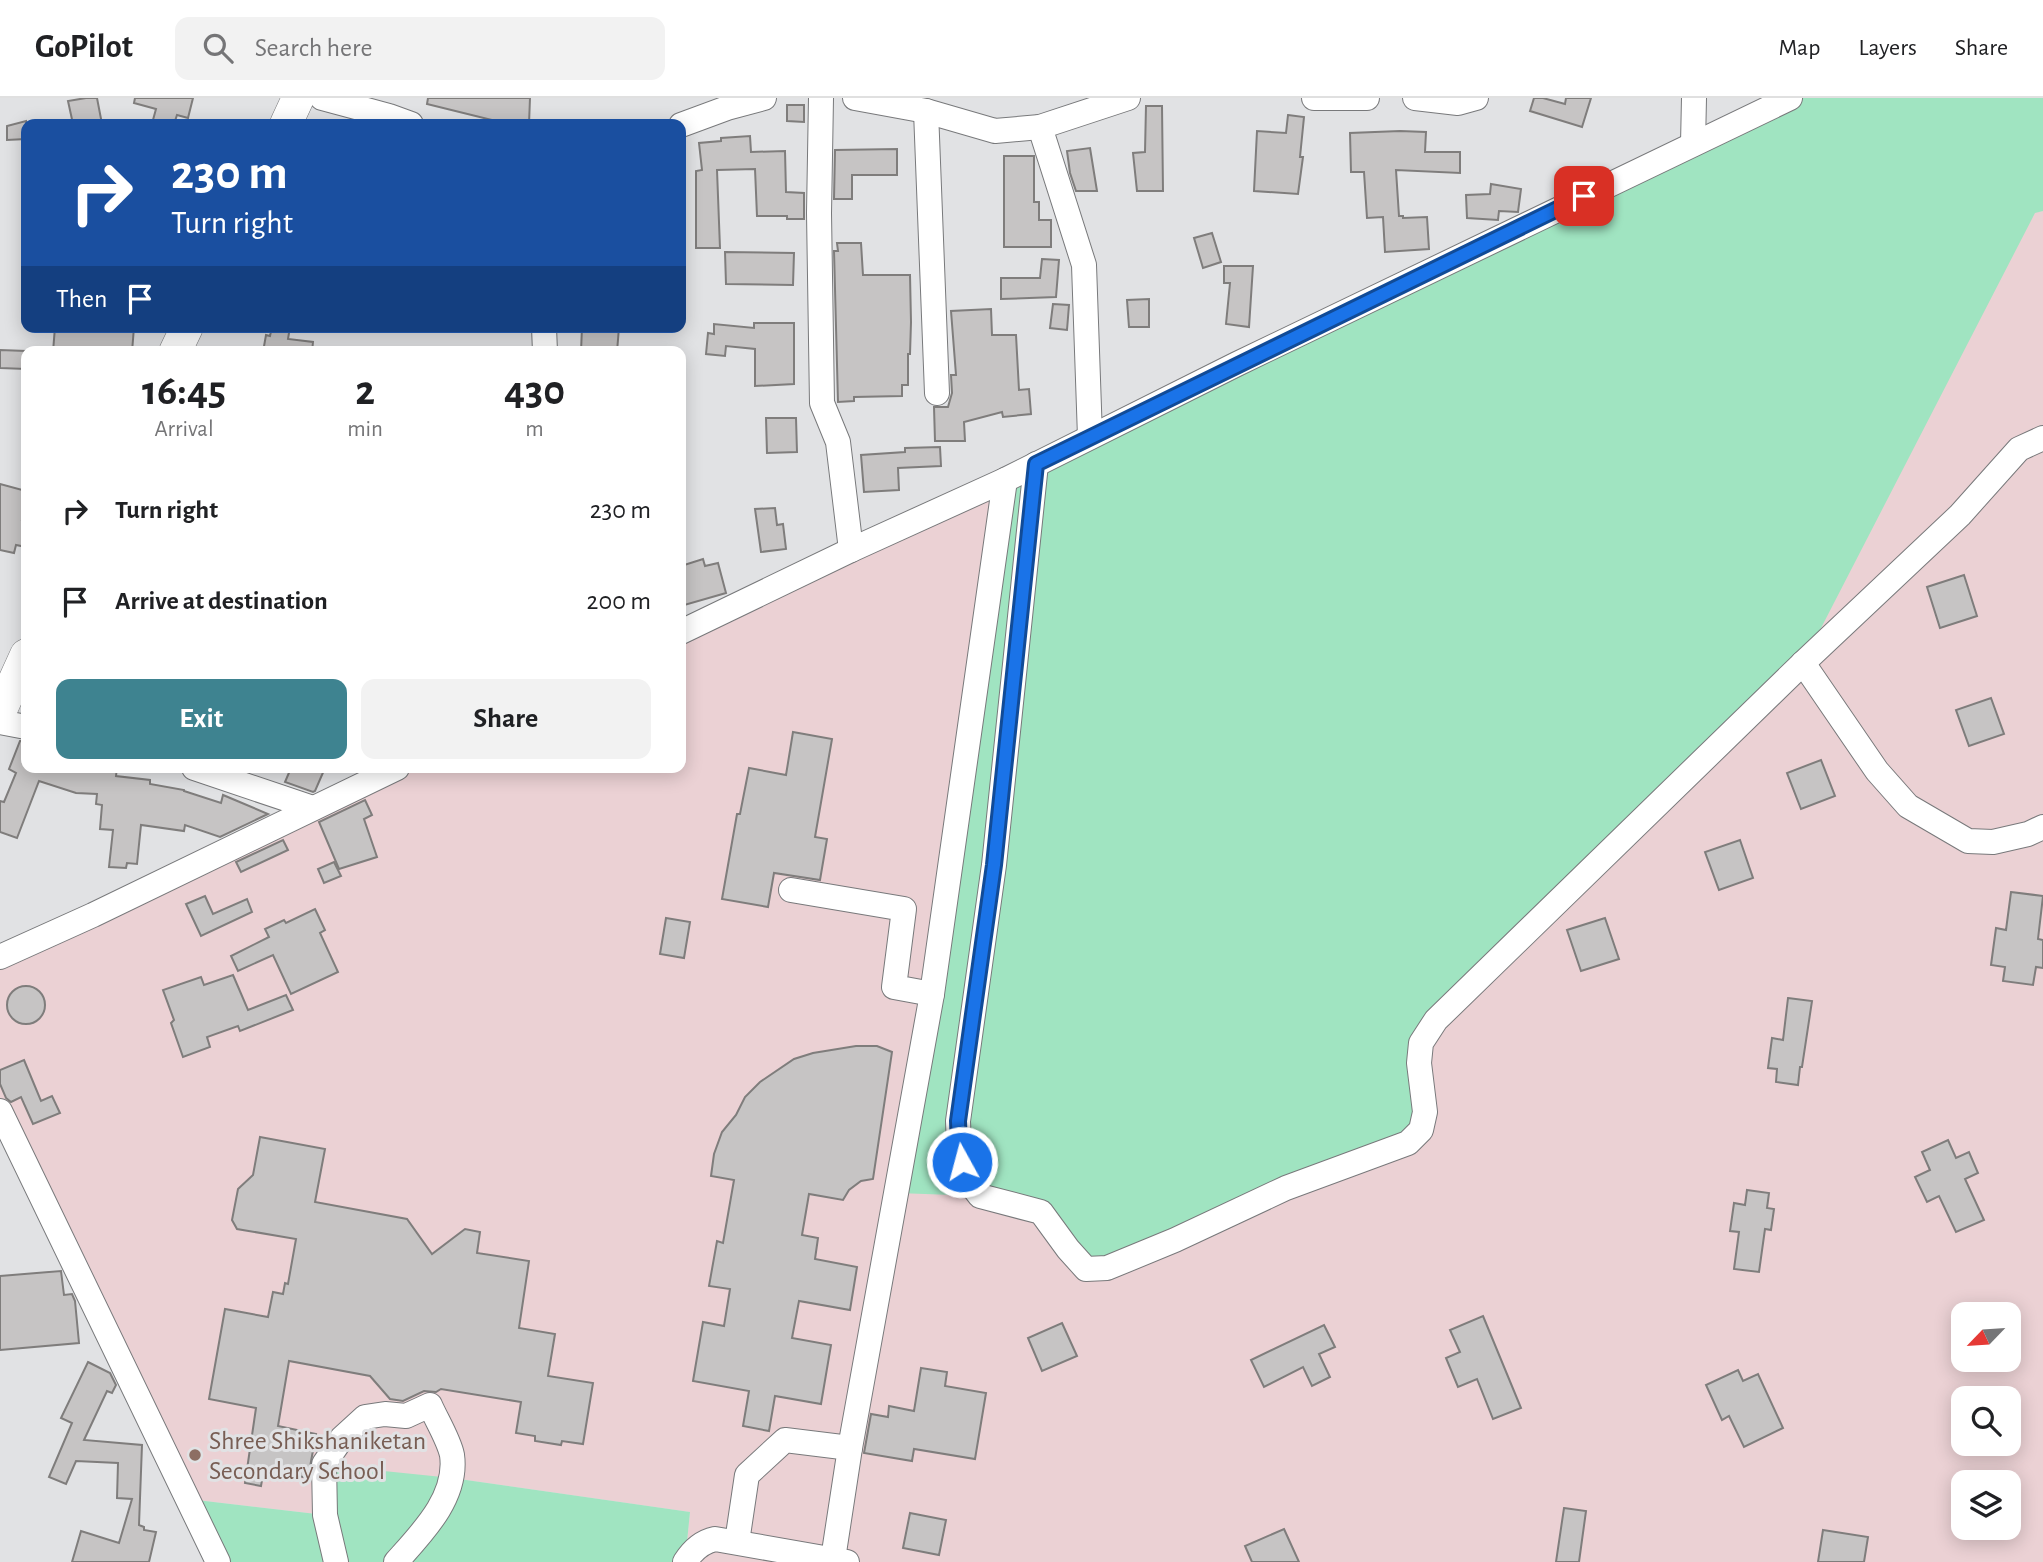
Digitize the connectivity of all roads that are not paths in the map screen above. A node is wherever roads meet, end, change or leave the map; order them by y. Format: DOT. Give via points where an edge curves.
graph roads {
  1 [pos="298,98"];
  2 [pos="322,98"];
  3 [pos="764,98"];
  4 [pos="821,98"];
  5 [pos="855,98"];
  6 [pos="1128,98"];
  7 [pos="1314,98"];
  8 [pos="1367,98"];
  9 [pos="1415,98"];
  10 [pos="1476,98"];
  11 [pos="1694,98"];
  12 [pos="1790,98"];
  13 [pos="926,111"];
  14 [pos="288,119"];
  15 [pos="397,119"];
  16 [pos="686,123"];
  17 [pos="1040,127"];
  18 [pos="1693,144"];
  19 [pos="937,393"];
  20 [pos="1090,438"];
  21 [pos="2043,438"];
  22 [pos="1036,464"];
  23 [pos="1005,480"];
  24 [pos="851,550"];
  25 [pos="686,630"];
  26 [pos="1802,663"];
  27 [pos="21,666"];
  28 [pos="0,712"];
  29 [pos="0,722"];
  30 [pos="21,726"];
  31 [pos="209,773"];
  32 [pos="386,773"];
  33 [pos="313,808"];
  34 [pos="2043,827"];
  35 [pos="791,890"];
  36 [pos="0,957"];
  37 [pos="932,993"];
  38 [pos="0,1111"];
  39 [pos="850,1448"];
  40 [pos="737,1542"];
  41 [pos="840,1561"];
  42 [pos="218,1562"];
  43 [pos="336,1562"];
  44 [pos="396,1562"];
  45 [pos="685,1562"];
  1 -- 14 [label="main road"];
  2 -- 15 [label="street"];
  3 -- 16 [label="street"];
  4 -- 24 [label="street" via="822,403 838,442"];
  5 -- 13 [label="street"];
  6 -- 17 [label="street"];
  7 -- 8 [label="street"];
  9 -- 10 [label="street" via="1458,103"];
  11 -- 18 [label="street"];
  12 -- 18 [label="street"];
  13 -- 17 [label="street" via="995,131"];
  13 -- 19 [label="street"];
  17 -- 20 [label="street" via="1084,265"];
  18 -- 20 [label="street"];
  20 -- 22 [label="street"];
  21 -- 26 [label="street" via="2019,449 1960,515"];
  22 -- 23 [label="street"];
  22 -- 26 [label="street" via="994,865 958,1121 959,1146 966,1178 981,1196 1041,1212 1086,1269 1107,1268 1286,1188 1408,1143 1421,1130 1425,1112 1421,1043 1436,1020"];
  23 -- 24 [label="street"];
  23 -- 37 [label="street"];
  24 -- 25 [label="street"];
  26 -- 34 [label="street" via="1877,771 1908,806 1968,842 1993,842"];
  27 -- 28 [label="main road"];
  29 -- 30 [label="street"];
  31 -- 33 [label="street"];
  32 -- 33 [label="street"];
  33 -- 36 [label="street"];
  35 -- 37 [label="street" via="904,909 894,987"];
  37 -- 39 [label="street"];
  38 -- 42 [label="street"];
  39 -- 40 [label="street" via="785,1440 747,1475"];
  39 -- 41 [label="street"];
  40 -- 41 [label="street"];
  40 -- 45 [label="street" via="706,1541"];
  43 -- 44 [label="street" via="325,1515 324,1464 342,1438 365,1417 406,1416 430,1405 452,1453 452,1478 439,1509"];
}
